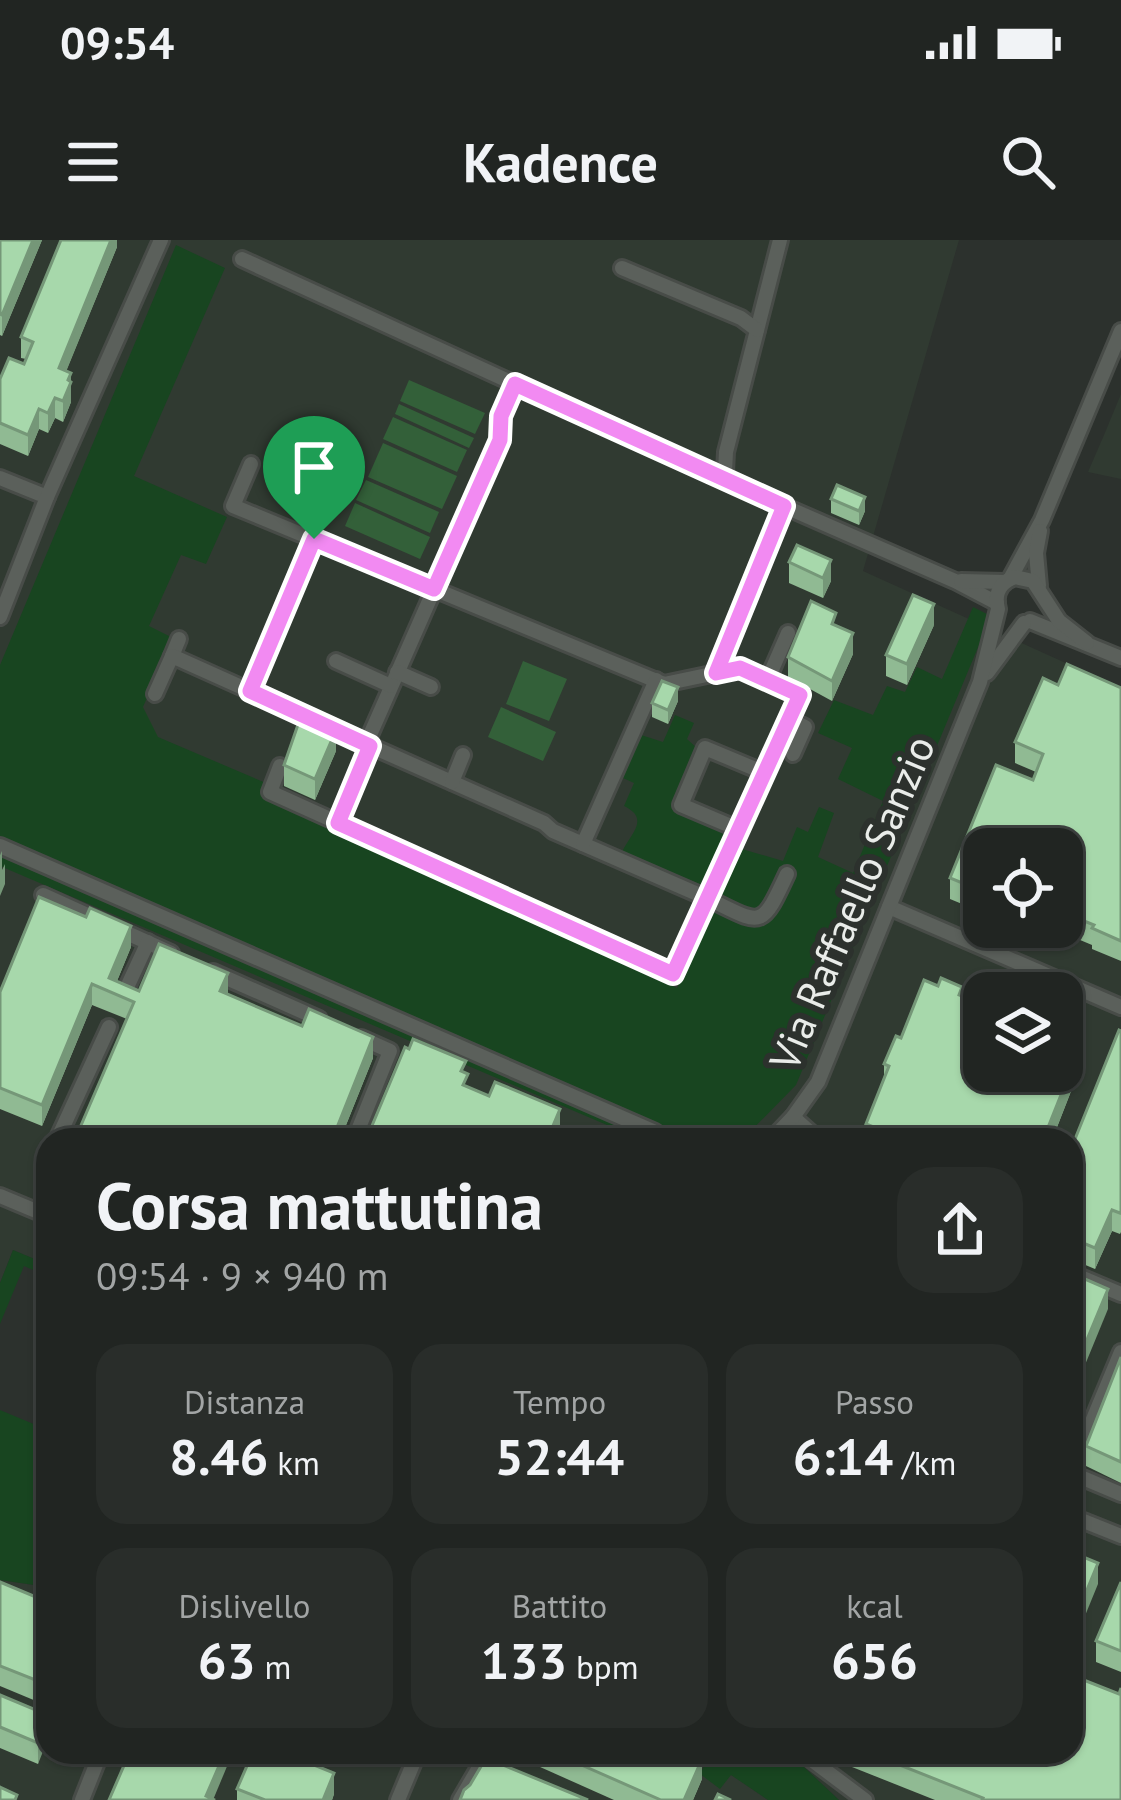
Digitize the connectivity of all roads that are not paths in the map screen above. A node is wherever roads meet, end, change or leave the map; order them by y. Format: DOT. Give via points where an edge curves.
graph roads {
  1 [pos="161,240"];
  2 [pos="780,240"];
  3 [pos="242,259"];
  4 [pos="622,268"];
  5 [pos="757,330"];
  6 [pos="1121,331"];
  7 [pos="515,384"];
  8 [pos="251,464"];
  9 [pos="0,478"];
  10 [pos="731,483"];
  11 [pos="47,497"];
  12 [pos="784,506"];
  13 [pos="1042,520"];
  14 [pos="314,539"];
  15 [pos="956,581"];
  16 [pos="1007,581"];
  17 [pos="434,589"];
  18 [pos="1041,592"];
  19 [pos="997,606"];
  20 [pos="0,616"];
  21 [pos="1027,622"];
  22 [pos="788,633"];
  23 [pos="179,639"];
  24 [pos="1087,643"];
  25 [pos="172,656"];
  26 [pos="1121,658"];
  27 [pos="336,661"];
  28 [pos="716,673"];
  29 [pos="394,679"];
  30 [pos="656,680"];
  31 [pos="767,681"];
  32 [pos="980,682"];
  33 [pos="431,687"];
  34 [pos="250,691"];
  35 [pos="155,694"];
  36 [pos="789,719"];
  37 [pos="368,745"];
  38 [pos="464,754"];
  39 [pos="793,754"];
  40 [pos="280,766"];
  41 [pos="765,773"];
  42 [pos="452,782"];
  43 [pos="338,823"];
  44 [pos="740,830"];
  45 [pos="583,844"];
  46 [pos="0,846"];
  47 [pos="787,874"];
  48 [pos="43,895"];
  49 [pos="709,899"];
  50 [pos="889,907"];
  51 [pos="148,942"];
  52 [pos="188,960"];
  53 [pos="208,970"];
  54 [pos="128,985"];
  55 [pos="1121,1006"];
  56 [pos="329,1024"];
  57 [pos="109,1027"];
  58 [pos="350,1033"];
  59 [pos="793,1118"];
  60 [pos="63,1128"];
  61 [pos="359,1128"];
  62 [pos="646,1128"];
  63 [pos="783,1128"];
  64 [pos="805,1128"];
  65 [pos="0,1196"];
  66 [pos="36,1211"];
  67 [pos="1083,1278"];
  68 [pos="1121,1294"];
  69 [pos="1121,1352"];
  70 [pos="1083,1443"];
  71 [pos="1083,1477"];
  72 [pos="1121,1494"];
  73 [pos="1083,1521"];
  74 [pos="1121,1536"];
  75 [pos="96,1764"];
  76 [pos="413,1764"];
  77 [pos="817,1764"];
  78 [pos="503,1773"];
  79 [pos="82,1800"];
  80 [pos="398,1800"];
  81 [pos="460,1800"];
  82 [pos="865,1800"];
  1 -- 11 [label="street"];
  2 -- 5 [label="street"];
  3 -- 7 [label="street"];
  4 -- 5 [label="street"];
  5 -- 10 [label="street" via="725,452"];
  6 -- 13 [label="street, Via Raffaello Sanzio"];
  7 -- 10 [label="street"];
  7 -- 17 [label="street" via="500,440"];
  8 -- 14 [label="street" via="233,506"];
  9 -- 11 [label="street"];
  10 -- 12 [label="street"];
  11 -- 20 [label="street"];
  12 -- 15 [label="street"];
  12 -- 28 [label="street"];
  13 -- 16 [label="street, Via Raffaello Sanzio"];
  13 -- 18 [label="street, Via Raffaello Sanzio"];
  14 -- 17 [label="street"];
  14 -- 34 [label="street"];
  15 -- 16 [label="street"];
  15 -- 19 [label="street"];
  16 -- 18 [label="street" via="1027,578"];
  16 -- 19 [label="street, Via Raffaello Sanzio"];
  17 -- 29 [label="street"];
  17 -- 30 [label="street"];
  18 -- 21 [label="street, Via Raffaello Sanzio" via="1040,613"];
  18 -- 24 [label="street" via="1059,621"];
  19 -- 21 [label="street" via="1011,622"];
  19 -- 32 [label="street, Via Raffaello Sanzio"];
  21 -- 24 [label="street"];
  21 -- 32 [label="street, Via Raffaello Sanzio"];
  22 -- 31 [label="street"];
  23 -- 25 [label="street"];
  24 -- 26 [label="street"];
  25 -- 34 [label="street"];
  25 -- 35 [label="street"];
  27 -- 29 [label="street"];
  28 -- 30 [label="street"];
  28 -- 31 [label="street" via="740,668"];
  29 -- 33 [label="street"];
  29 -- 37 [label="street"];
  30 -- 45 [label="street"];
  31 -- 36 [label="street" via="800,695"];
  32 -- 50 [label="street, Via Raffaello Sanzio"];
  34 -- 37 [label="street"];
  36 -- 39 [label="street" via="805,727"];
  36 -- 41 [label="street"];
  37 -- 42 [label="street"];
  37 -- 43 [label="street"];
  38 -- 42 [label="street"];
  40 -- 43 [label="street" via="270,792"];
  41 -- 44 [label="street"];
  41 -- 44 [label="street" via="705,748 681,806"];
  42 -- 45 [label="street"];
  43 -- 49 [label="street" via="673,974"];
  44 -- 49 [label="street"];
  45 -- 49 [label="street"];
  46 -- 62 [label="street"];
  47 -- 49 [label="street" via="762,918"];
  48 -- 51 [label="street"];
  50 -- 55 [label="street"];
  50 -- 59 [label="street, Via Raffaello Sanzio" via="818,1082"];
  51 -- 52 [label="street"];
  51 -- 54 [label="street"];
  53 -- 56 [label="street"];
  57 -- 60 [label="street"];
  58 -- 61 [label="street" via="390,1052"];
  59 -- 63 [label="street, Via Raffaello Sanzio"];
  59 -- 64 [label="street"];
  65 -- 66 [label="street"];
  67 -- 68 [label="street"];
  69 -- 70 [label="street"];
  71 -- 72 [label="street"];
  73 -- 74 [label="street"];
  75 -- 79 [label="street"];
  76 -- 80 [label="street"];
  77 -- 82 [label="street"];
  78 -- 81 [label="street" via="482,1764"];
}
